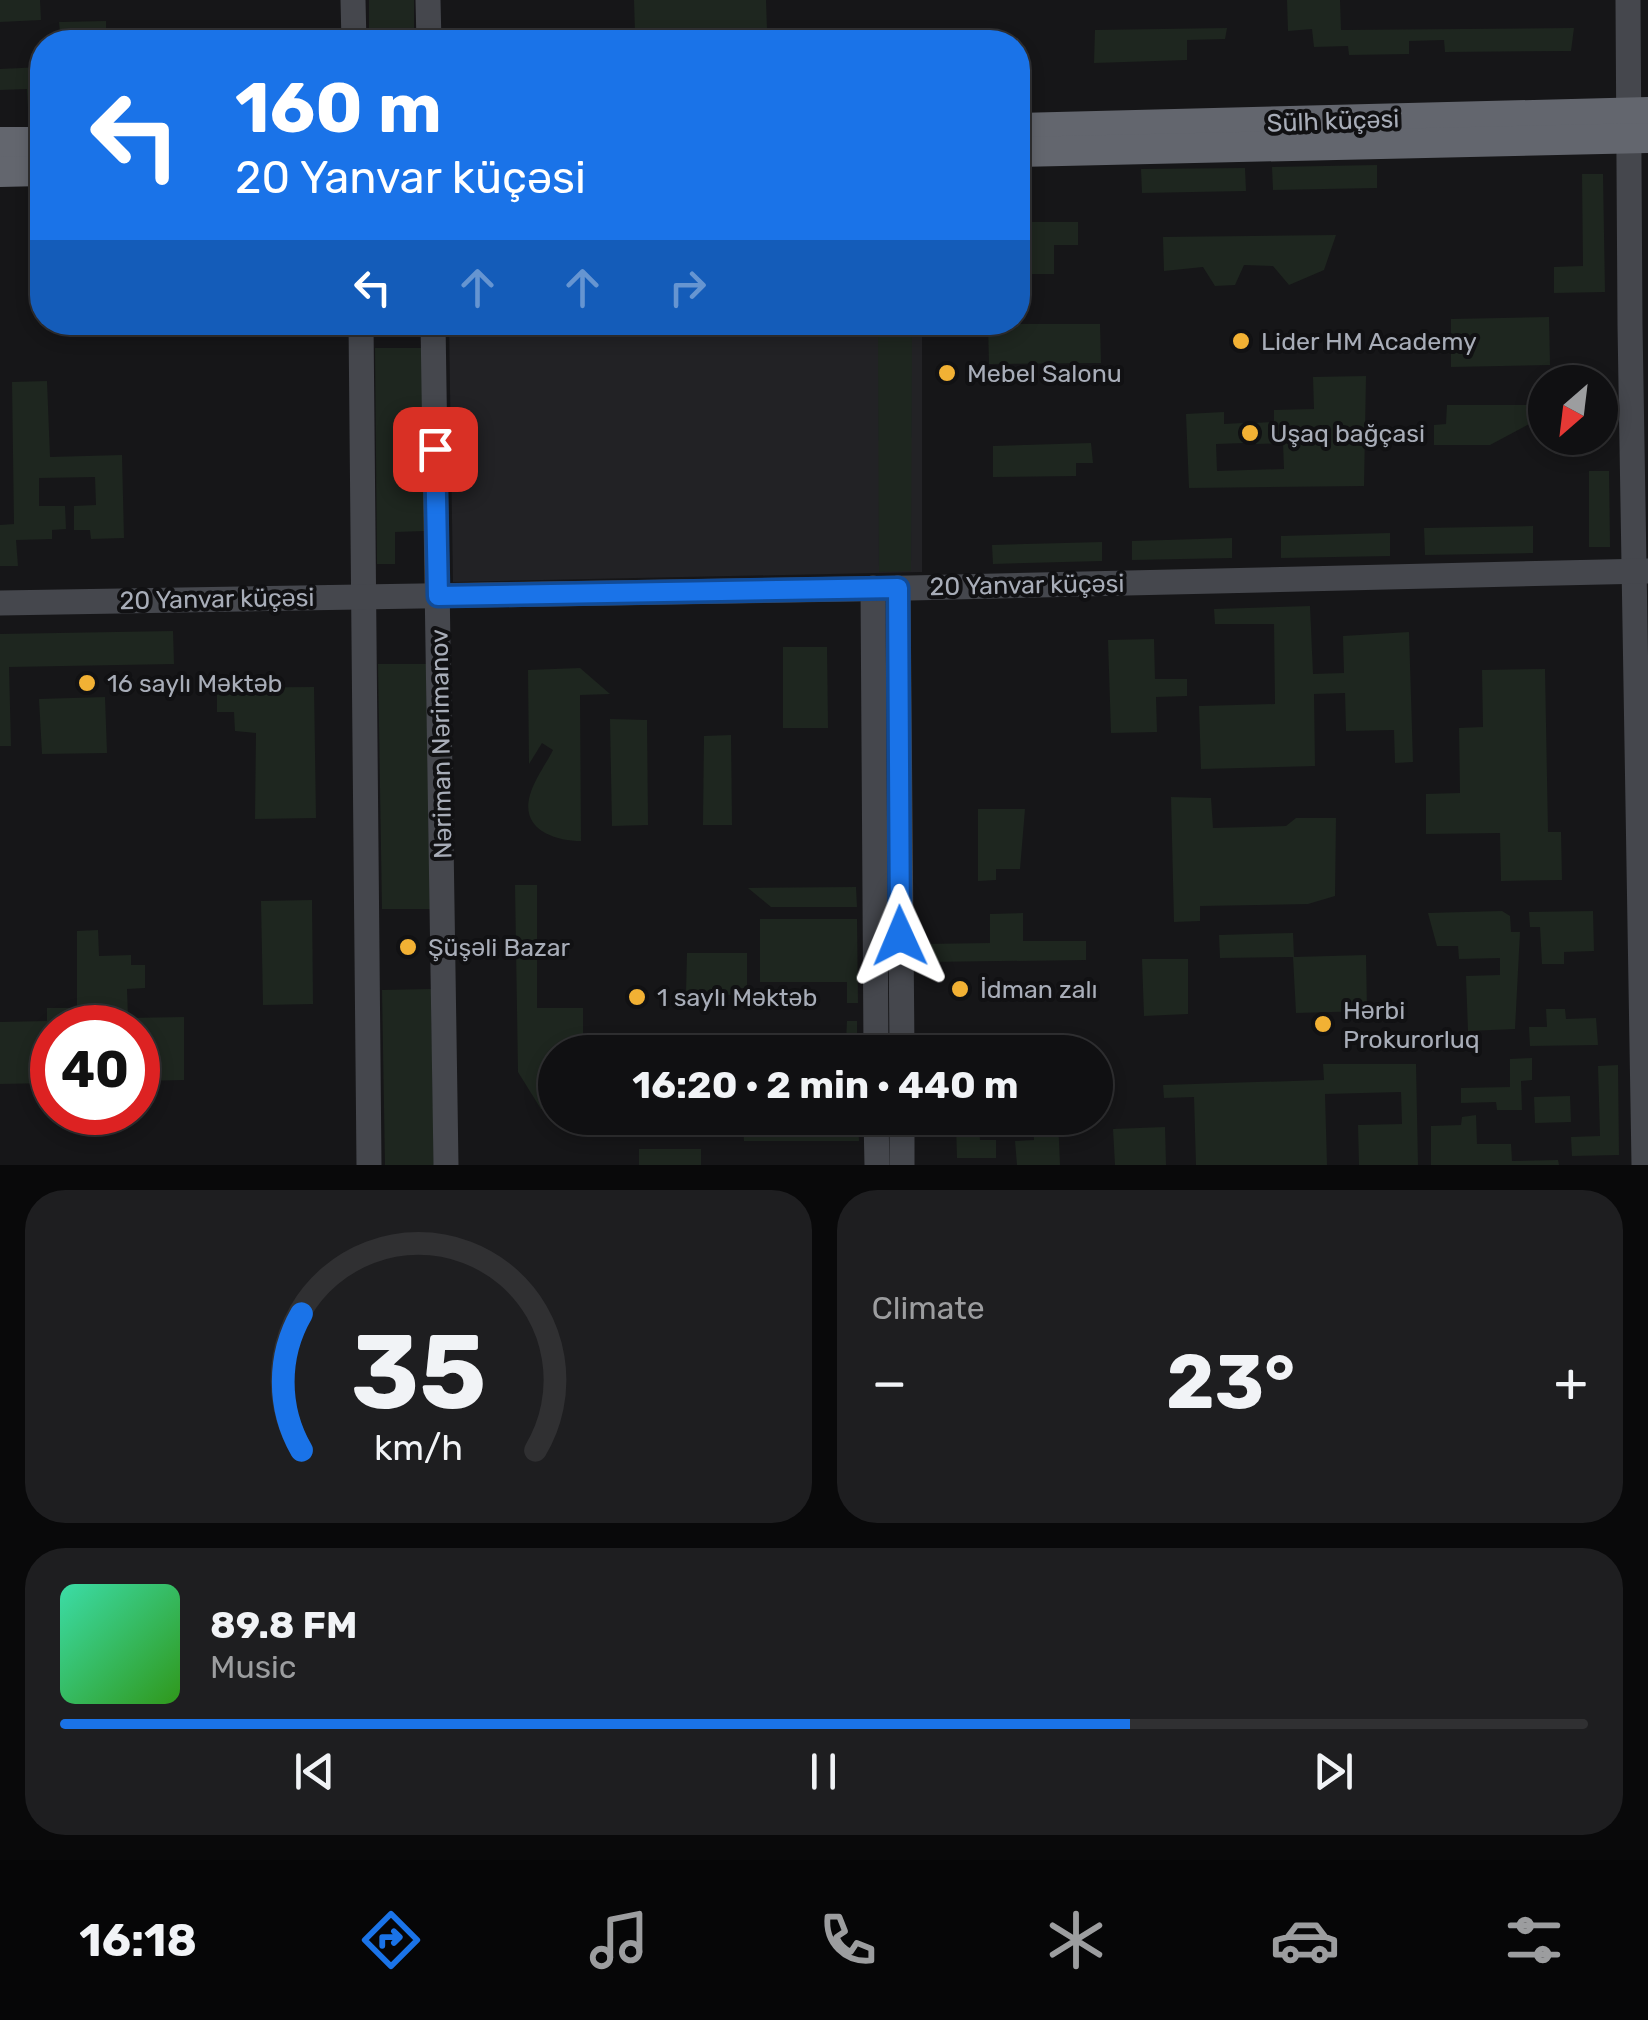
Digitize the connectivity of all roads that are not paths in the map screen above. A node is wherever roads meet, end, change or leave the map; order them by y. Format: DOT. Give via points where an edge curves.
graph roads {
  1 [pos="354,0"];
  2 [pos="428,0"];
  3 [pos="1628,0"];
  4 [pos="354,30"];
  5 [pos="429,30"];
  6 [pos="1638,125"];
  7 [pos="1030,128"];
  8 [pos="0,142"];
  9 [pos="30,142"];
  10 [pos="1030,151"];
  11 [pos="30,171"];
  12 [pos="0,172"];
  13 [pos="360,335"];
  14 [pos="433,335"];
  15 [pos="1641,571"];
  16 [pos="886,588"];
  17 [pos="438,596"];
  18 [pos="364,597"];
  19 [pos="0,603"];
  20 [pos="876,1035"];
  21 [pos="901,1035"];
  22 [pos="876,1135"];
  23 [pos="902,1135"];
  24 [pos="369,1165"];
  25 [pos="446,1165"];
  26 [pos="877,1165"];
  27 [pos="902,1165"];
  28 [pos="1644,1165"];
  1 -- 4 [label="main road"];
  2 -- 5 [label="main road"];
  3 -- 6 [label="main road"];
  6 -- 7 [label="highway, Sülh küçəsi"];
  6 -- 10 [label="highway, Sülh küçəsi"];
  6 -- 15 [label="main road"];
  8 -- 9 [label="highway"];
  11 -- 12 [label="highway"];
  13 -- 18 [label="main road"];
  14 -- 17 [label="main road, Nəriman Nərimanov"];
  15 -- 16 [label="main road, 20 Yanvar küçəsi"];
  15 -- 28 [label="main road"];
  16 -- 17 [label="main road, 20 Yanvar küçəsi"];
  16 -- 20 [label="main road"];
  16 -- 21 [label="main road"];
  17 -- 18 [label="main road, 20 Yanvar küçəsi"];
  17 -- 25 [label="main road, Nəriman Nərimanov"];
  18 -- 19 [label="main road, 20 Yanvar küçəsi"];
  18 -- 24 [label="main road"];
  22 -- 26 [label="main road"];
  23 -- 27 [label="main road"];
}
